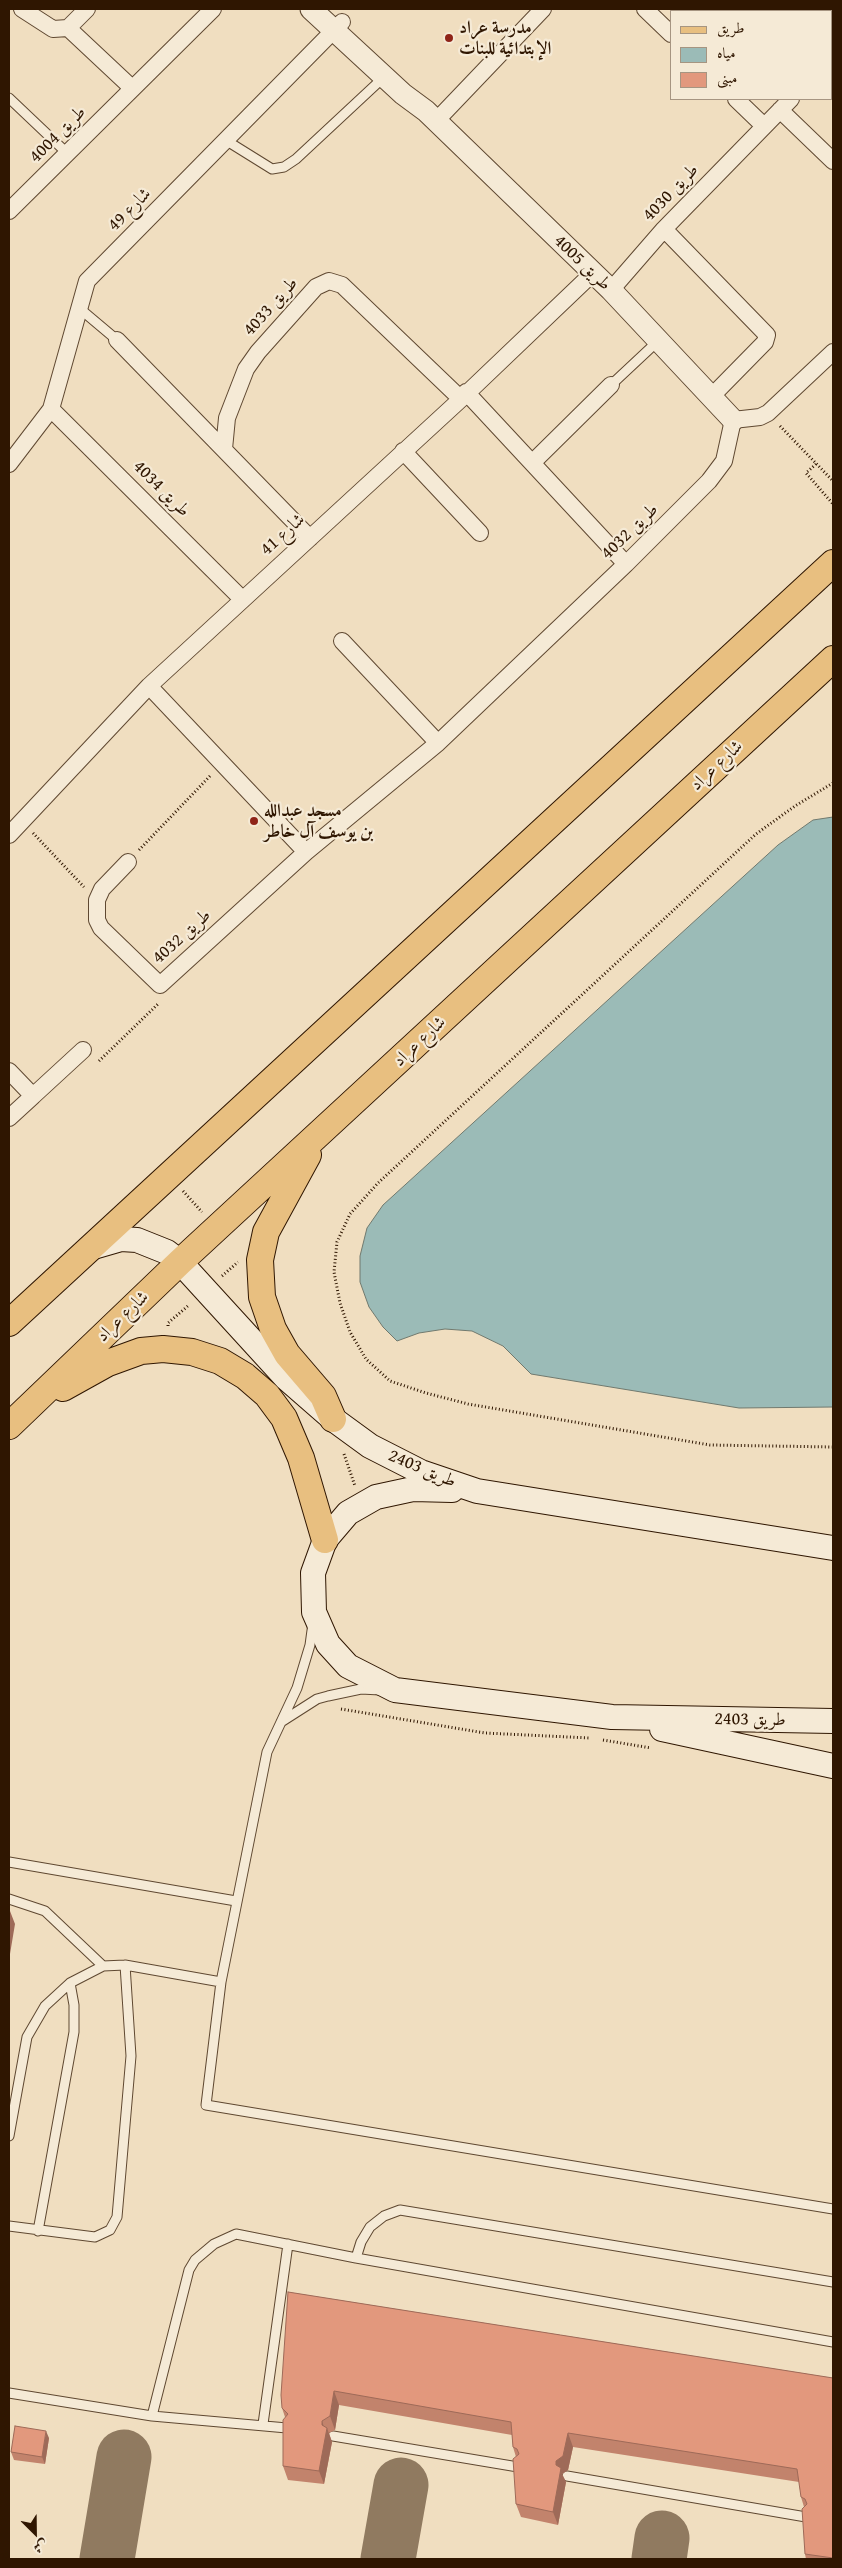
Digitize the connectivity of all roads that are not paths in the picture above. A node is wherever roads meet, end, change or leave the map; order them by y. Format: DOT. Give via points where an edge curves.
graph roads {
  1 [pos="22,9"];
  2 [pos="87,9"];
  3 [pos="213,9"];
  4 [pos="310,9"];
  5 [pos="543,9"];
  6 [pos="645,9"];
  7 [pos="335,20"];
  8 [pos="68,28"];
  9 [pos="670,33"];
  10 [pos="384,77"];
  11 [pos="132,88"];
  12 [pos="9,98"];
  13 [pos="737,100"];
  14 [pos="786,104"];
  15 [pos="431,116"];
  16 [pos="764,126"];
  17 [pos="227,141"];
  18 [pos="68,154"];
  19 [pos="833,162"];
  20 [pos="9,209"];
  21 [pos="664,229"];
  22 [pos="593,273"];
  23 [pos="611,290"];
  24 [pos="79,308"];
  25 [pos="117,340"];
  26 [pos="658,340"];
  27 [pos="833,352"];
  28 [pos="611,385"];
  29 [pos="464,395"];
  30 [pos="711,397"];
  31 [pos="51,409"];
  32 [pos="733,420"];
  33 [pos="224,450"];
  34 [pos="403,451"];
  35 [pos="532,463"];
  36 [pos="9,464"];
  37 [pos="480,533"];
  38 [pos="310,538"];
  39 [pos="833,563"];
  40 [pos="626,564"];
  41 [pos="242,598"];
  42 [pos="342,642"];
  43 [pos="833,659"];
  44 [pos="149,686"];
  45 [pos="438,742"];
  46 [pos="9,835"];
  47 [pos="306,852"];
  48 [pos="128,862"];
  49 [pos="83,1050"];
  50 [pos="9,1071"];
  51 [pos="32,1096"];
  52 [pos="9,1118"];
  53 [pos="320,1134"];
  54 [pos="90,1248"];
  55 [pos="180,1262"];
  56 [pos="9,1323"];
  57 [pos="333,1419"];
  58 [pos="9,1426"];
  59 [pos="477,1491"];
  60 [pos="325,1540"];
  61 [pos="833,1548"];
  62 [pos="314,1612"];
  63 [pos="395,1690"];
  64 [pos="612,1717"];
  65 [pos="833,1720"];
  66 [pos="278,1724"];
  67 [pos="833,1766"];
  68 [pos="9,1862"];
  69 [pos="9,1899"];
  70 [pos="236,1901"];
  71 [pos="125,1965"];
  72 [pos="103,1966"];
  73 [pos="221,1982"];
  74 [pos="70,1984"];
  75 [pos="9,2136"];
  76 [pos="833,2209"];
  77 [pos="9,2226"];
  78 [pos="38,2231"];
  79 [pos="288,2244"];
  80 [pos="356,2258"];
  81 [pos="833,2282"];
  82 [pos="833,2342"];
  83 [pos="9,2393"];
  84 [pos="152,2416"];
  85 [pos="263,2424"];
  86 [pos="288,2428"];
  87 [pos="334,2436"];
  88 [pos="518,2467"];
  89 [pos="567,2476"];
  90 [pos="806,2516"];
  1 -- 8 [label="street" via="53,29"];
  2 -- 8 [label="street"];
  3 -- 11 [label="street, طريق 4004"];
  4 -- 7 [label="street, طريق 4005"];
  5 -- 15 [label="street"];
  6 -- 9 [label="street"];
  7 -- 10 [label="street, طريق 4005"];
  7 -- 15 [label="street, طريق 4005" via="411,90"];
  7 -- 17 [label="street, شارع 49"];
  8 -- 11 [label="street"];
  10 -- 15 [label="street, طريق 4005"];
  10 -- 17 [label="lane" via="284,167 272,169"];
  11 -- 18 [label="street, طريق 4004"];
  12 -- 18 [label="lane"];
  13 -- 16 [label="street"];
  14 -- 16 [label="street, طريق 4030"];
  14 -- 19 [label="street"];
  15 -- 22 [label="street, طريق 4005"];
  16 -- 21 [label="street, طريق 4030"];
  17 -- 24 [label="street, شارع 49" via="87,281"];
  18 -- 20 [label="street, طريق 4004"];
  21 -- 23 [label="street, طريق 4030"];
  21 -- 30 [label="street" via="767,335 766,342"];
  22 -- 23 [label="street, طريق 4005"];
  22 -- 29 [label="street, شارع 41"];
  23 -- 26 [label="street, طريق 4005"];
  24 -- 25 [label="lane"];
  24 -- 31 [label="street, شارع 49"];
  25 -- 33 [label="street"];
  26 -- 28 [label="lane"];
  26 -- 30 [label="street, طريق 4005"];
  27 -- 32 [label="street" via="768,413"];
  28 -- 35 [label="street"];
  29 -- 33 [label="street, طريق 4033" via="342,285 329,281 316,287 246,369 227,418"];
  29 -- 34 [label="street, شارع 41"];
  29 -- 35 [label="street, طريق 4033"];
  30 -- 32 [label="street, طريق 4005"];
  31 -- 36 [label="street, شارع 49"];
  31 -- 41 [label="street, طريق 4034"];
  32 -- 40 [label="street, طريق 4032" via="724,460 709,481"];
  33 -- 38 [label="street"];
  34 -- 37 [label="street"];
  34 -- 38 [label="street, شارع 41"];
  35 -- 40 [label="street, طريق 4033"];
  38 -- 41 [label="street, شارع 41"];
  39 -- 54 [label="main road"];
  40 -- 45 [label="street, طريق 4032"];
  41 -- 44 [label="street, شارع 41"];
  42 -- 45 [label="street"];
  43 -- 53 [label="main road, شارع عراد"];
  44 -- 46 [label="street, شارع 41"];
  44 -- 47 [label="street"];
  45 -- 47 [label="street, طريق 4032"];
  47 -- 48 [label="street, طريق 4032" via="160,985 101,928 95,911 102,889"];
  49 -- 51 [label="street"];
  50 -- 51 [label="street"];
  51 -- 52 [label="street"];
  53 -- 55 [label="main road, شارع عراد"];
  53 -- 57 [label="main road" via="266,1232 260,1260 262,1296 273,1329 287,1354 324,1396"];
  54 -- 55 [label="main road, طريق 2403" via="121,1239 137,1240 167,1252"];
  54 -- 56 [label="main road"];
  55 -- 57 [label="main road, طريق 2403" via="286,1378"];
  55 -- 58 [label="main road, شارع عراد"];
  57 -- 59 [label="main road, طريق 2403" via="370,1446 421,1472"];
  58 -- 60 [label="main road" via="71,1382 140,1351 192,1352 220,1361 267,1395 284,1418 301,1458"];
  59 -- 60 [label="main road" via="413,1489 376,1497 348,1513"];
  59 -- 61 [label="main road, طريق 2403"];
  60 -- 62 [label="main road" via="313,1572"];
  62 -- 63 [label="main road, طريق 2403" via="328,1644 348,1666"];
  62 -- 66 [label="lane" via="303,1670"];
  63 -- 64 [label="main road, طريق 2403"];
  63 -- 66 [label="lane" via="361,1689 328,1696"];
  64 -- 65 [label="main road, طريق 2403"];
  64 -- 67 [label="main road"];
  66 -- 70 [label="lane" via="266,1752"];
  68 -- 70 [label="lane"];
  69 -- 72 [label="lane" via="45,1911"];
  70 -- 73 [label="lane"];
  71 -- 72 [label="lane"];
  71 -- 73 [label="lane"];
  71 -- 78 [label="lane" via="131,2056 117,2217 110,2230 95,2237"];
  72 -- 74 [label="lane"];
  73 -- 76 [label="lane" via="206,2105"];
  74 -- 75 [label="lane" via="45,2006 27,2037"];
  74 -- 78 [label="lane" via="74,2032"];
  77 -- 78 [label="lane"];
  79 -- 80 [label="lane"];
  79 -- 84 [label="lane" via="236,2234 214,2244 195,2260 188,2270"];
  79 -- 85 [label="lane"];
  80 -- 81 [label="lane" via="370,2227 384,2216 400,2210"];
  80 -- 82 [label="lane"];
  83 -- 84 [label="lane"];
  84 -- 85 [label="lane"];
  85 -- 86 [label="lane"];
  87 -- 88 [label="lane"];
  89 -- 90 [label="lane"];
}
